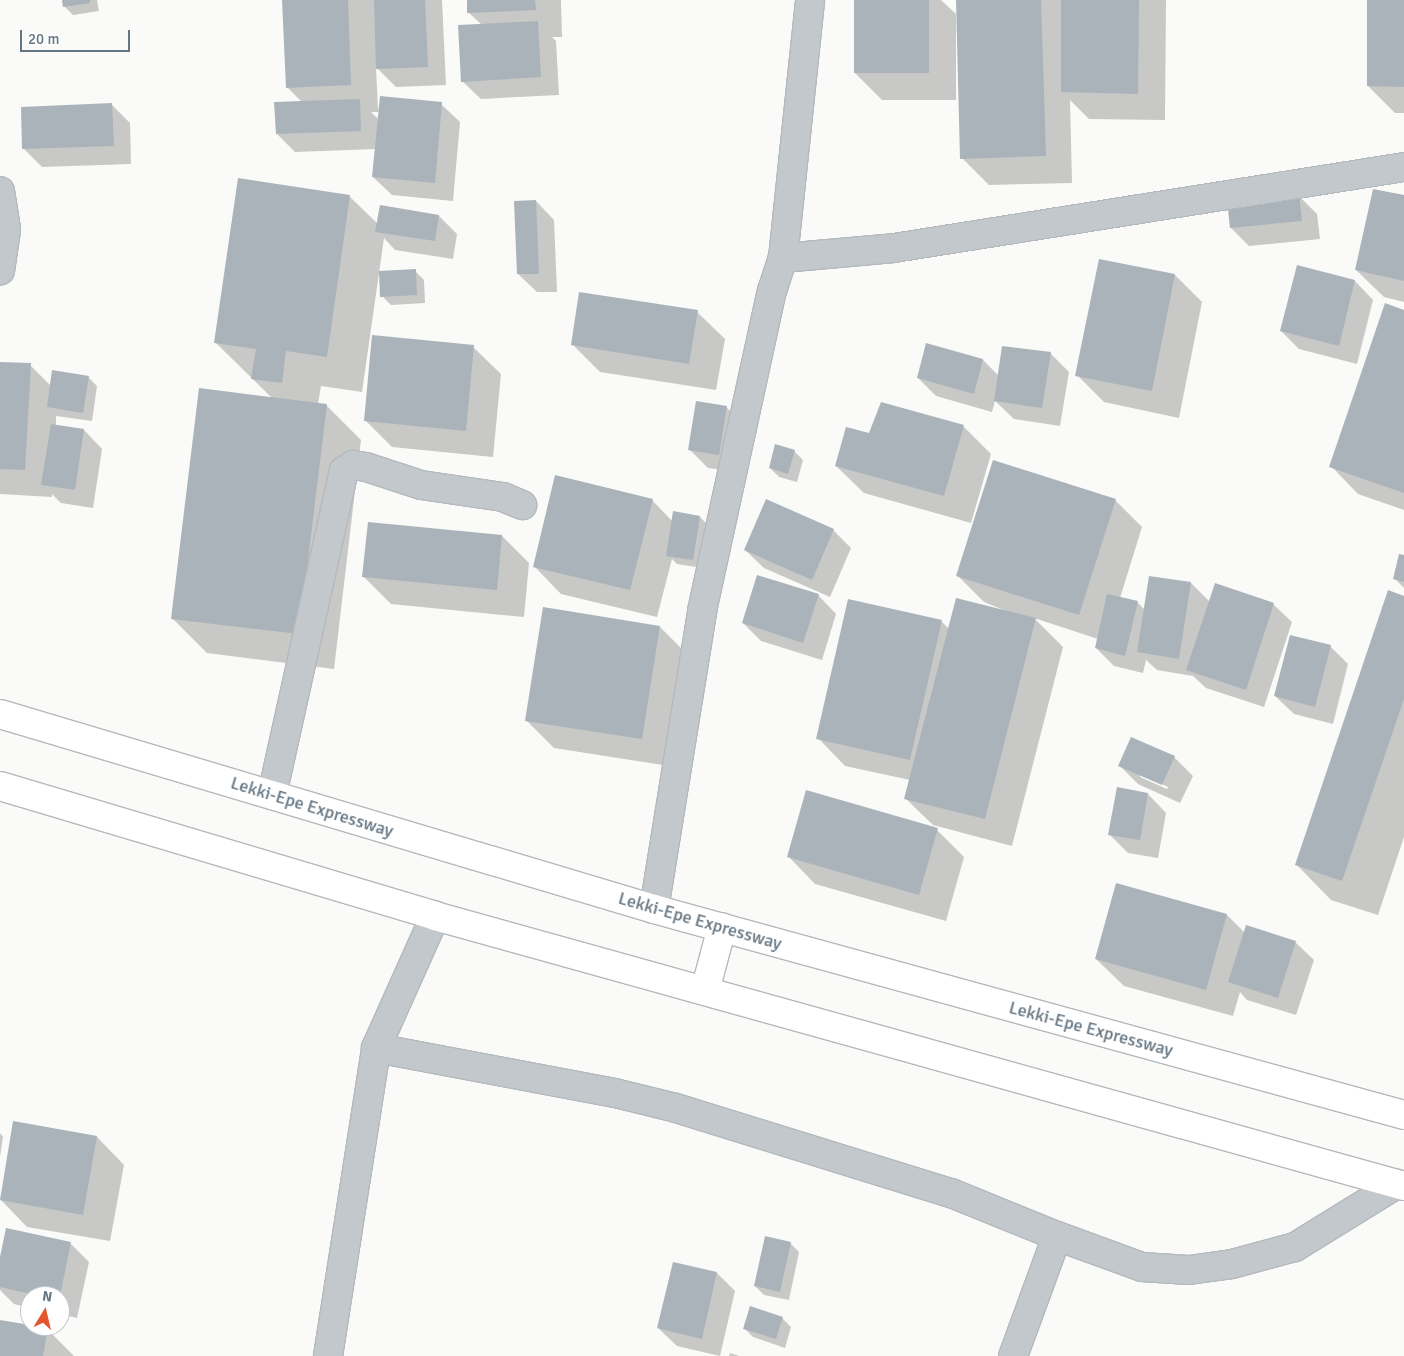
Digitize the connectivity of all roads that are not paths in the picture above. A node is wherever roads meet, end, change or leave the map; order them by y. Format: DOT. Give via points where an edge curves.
graph roads {
  1 [pos="810,0"];
  2 [pos="1404,166"];
  3 [pos="0,191"];
  4 [pos="783,258"];
  5 [pos="0,271"];
  6 [pos="522,504"];
  7 [pos="0,714"];
  8 [pos="0,786"];
  9 [pos="272,795"];
  10 [pos="654,909"];
  11 [pos="435,916"];
  12 [pos="722,927"];
  13 [pos="705,991"];
  14 [pos="376,1048"];
  15 [pos="1404,1115"];
  16 [pos="1400,1185"];
  17 [pos="1057,1236"];
  18 [pos="328,1356"];
  19 [pos="1013,1356"];
  1 -- 4 [label="street"];
  2 -- 4 [label="street" via="894,248"];
  3 -- 5 [label="street" via="6,230"];
  4 -- 10 [label="street" via="772,291 702,612"];
  6 -- 9 [label="street" via="503,497 421,485 366,467 353,466 344,471"];
  7 -- 9 [label="highway, Lekki-Epe Expressway"];
  8 -- 11 [label="highway"];
  9 -- 10 [label="highway, Lekki-Epe Expressway"];
  10 -- 12 [label="highway, Lekki-Epe Expressway"];
  11 -- 13 [label="highway"];
  11 -- 14 [label="street"];
  12 -- 13 [label="highway"];
  12 -- 15 [label="highway, Lekki-Epe Expressway"];
  13 -- 16 [label="highway"];
  14 -- 17 [label="street" via="615,1092 676,1108 951,1193"];
  14 -- 18 [label="street"];
  16 -- 17 [label="street" via="1295,1247 1232,1264 1189,1270 1142,1267"];
  17 -- 19 [label="street"];
}
